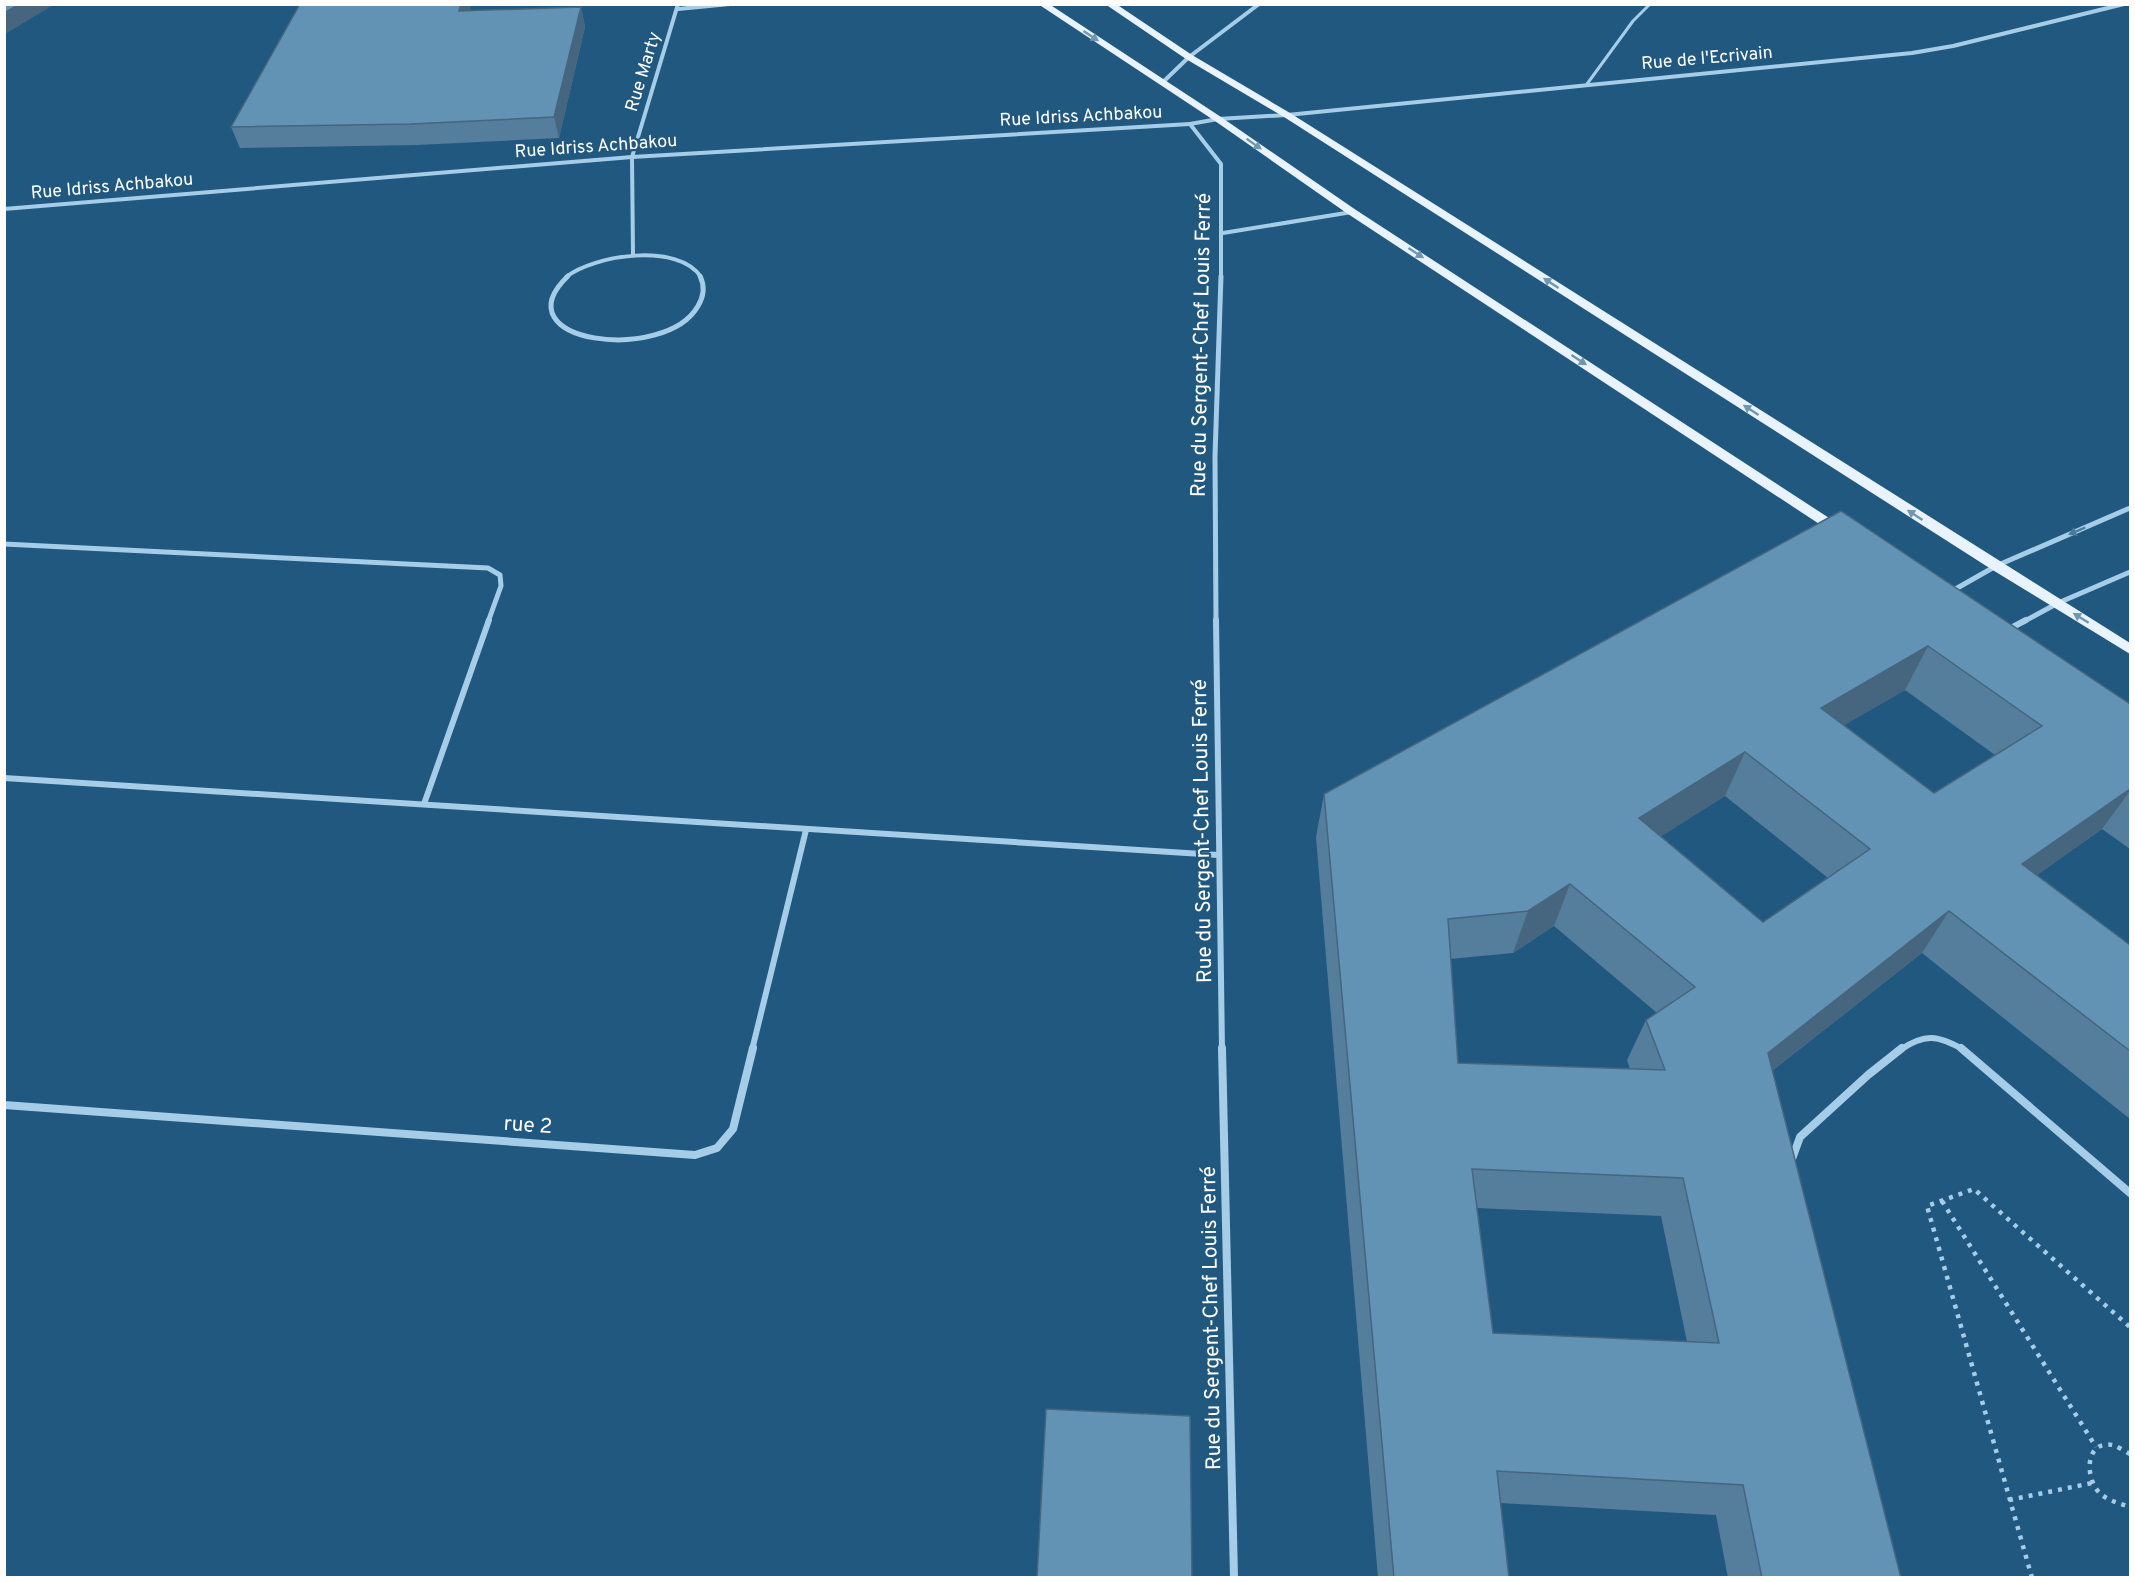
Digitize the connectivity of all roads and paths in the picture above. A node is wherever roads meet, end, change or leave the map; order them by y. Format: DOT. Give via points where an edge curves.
graph roads {
  1 [pos="730,4"];
  2 [pos="1042,4"];
  3 [pos="1109,4"];
  4 [pos="1259,4"];
  5 [pos="1650,4"];
  6 [pos="2124,4"];
  7 [pos="678,7"];
  8 [pos="1189,57"];
  9 [pos="1162,82"];
  10 [pos="1587,84"];
  11 [pos="1287,115"];
  12 [pos="1218,119"];
  13 [pos="1190,124"];
  14 [pos="632,157"];
  15 [pos="4,209"];
  16 [pos="1352,212"];
  17 [pos="1223,233"];
  18 [pos="633,255"];
  19 [pos="2130,508"];
  20 [pos="1851,538"];
  21 [pos="4,544"];
  22 [pos="1995,566"];
  23 [pos="2130,572"];
  24 [pos="1946,600"];
  25 [pos="2058,603"];
  26 [pos="2003,638"];
  27 [pos="2130,649"];
  28 [pos="4,778"];
  29 [pos="424,804"];
  30 [pos="806,830"];
  31 [pos="1218,855"];
  32 [pos="4,1105"];
  33 [pos="1790,1171"];
  34 [pos="2130,1193"];
  35 [pos="1942,1201"];
  36 [pos="2130,1327"];
  37 [pos="2096,1447"];
  38 [pos="2130,1454"];
  39 [pos="2092,1483"];
  40 [pos="2009,1500"];
  41 [pos="2130,1507"];
  42 [pos="1234,1578"];
  43 [pos="2032,1578"];
  1 -- 7 [label="street"];
  2 -- 9 [label="main road, one-way"];
  3 -- 8 [label="main road"];
  4 -- 8 [label="street"];
  5 -- 10 [label="lane"];
  6 -- 10 [label="street, Rue de l'Ecrivain" via="1912,53"];
  7 -- 14 [label="street, Rue Marty"];
  8 -- 9 [label="street"];
  8 -- 11 [label="main road"];
  9 -- 12 [label="main road"];
  10 -- 11 [label="street, Rue de l'Ecrivain"];
  11 -- 12 [label="street, Rue de l'Ecrivain"];
  22 -- 11 [label="main road, one-way"];
  12 -- 13 [label="street"];
  12 -- 16 [label="main road, one-way"];
  13 -- 14 [label="street, Rue Idriss Achbakou"];
  13 -- 17 [label="street, Rue du Sergent-Chef Louis Ferré" via="1221,164"];
  14 -- 15 [label="street, Rue Idriss Achbakou"];
  14 -- 18 [label="street, Rue Marty"];
  16 -- 17 [label="street"];
  16 -- 20 [label="main road, one-way"];
  17 -- 31 [label="street, Rue du Sergent-Chef Louis Ferré" via="1215,456"];
  18 -- 18 [label="street" via="589,265 562,281 551,296 550,312 561,326 589,337 636,339 687,319 700,304 705,289 699,274 683,263 660,256"];
  19 -- 22 [label="street, one-way"];
  21 -- 29 [label="street" via="488,568 500,575 501,586"];
  22 -- 24 [label="street"];
  22 -- 25 [label="main road"];
  23 -- 25 [label="street"];
  25 -- 26 [label="street"];
  27 -- 25 [label="main road, one-way"];
  28 -- 29 [label="street"];
  29 -- 30 [label="street"];
  30 -- 31 [label="street"];
  30 -- 32 [label="street, rue 2" via="733,1129 717,1148 694,1155"];
  31 -- 42 [label="street, Rue du Sergent-Chef Louis Ferré"];
  33 -- 34 [label="street" via="1793,1151 1812,1125 1906,1044 1926,1037 1965,1051"];
  35 -- 36 [label="path" via="1974,1188"];
  35 -- 37 [label="path"];
  35 -- 40 [label="path" via="1927,1206"];
  37 -- 38 [label="path" via="2109,1445"];
  37 -- 39 [label="path" via="2088,1456 2086,1468"];
  39 -- 40 [label="path"];
  39 -- 41 [label="path" via="2104,1497"];
  40 -- 43 [label="path"];
}
